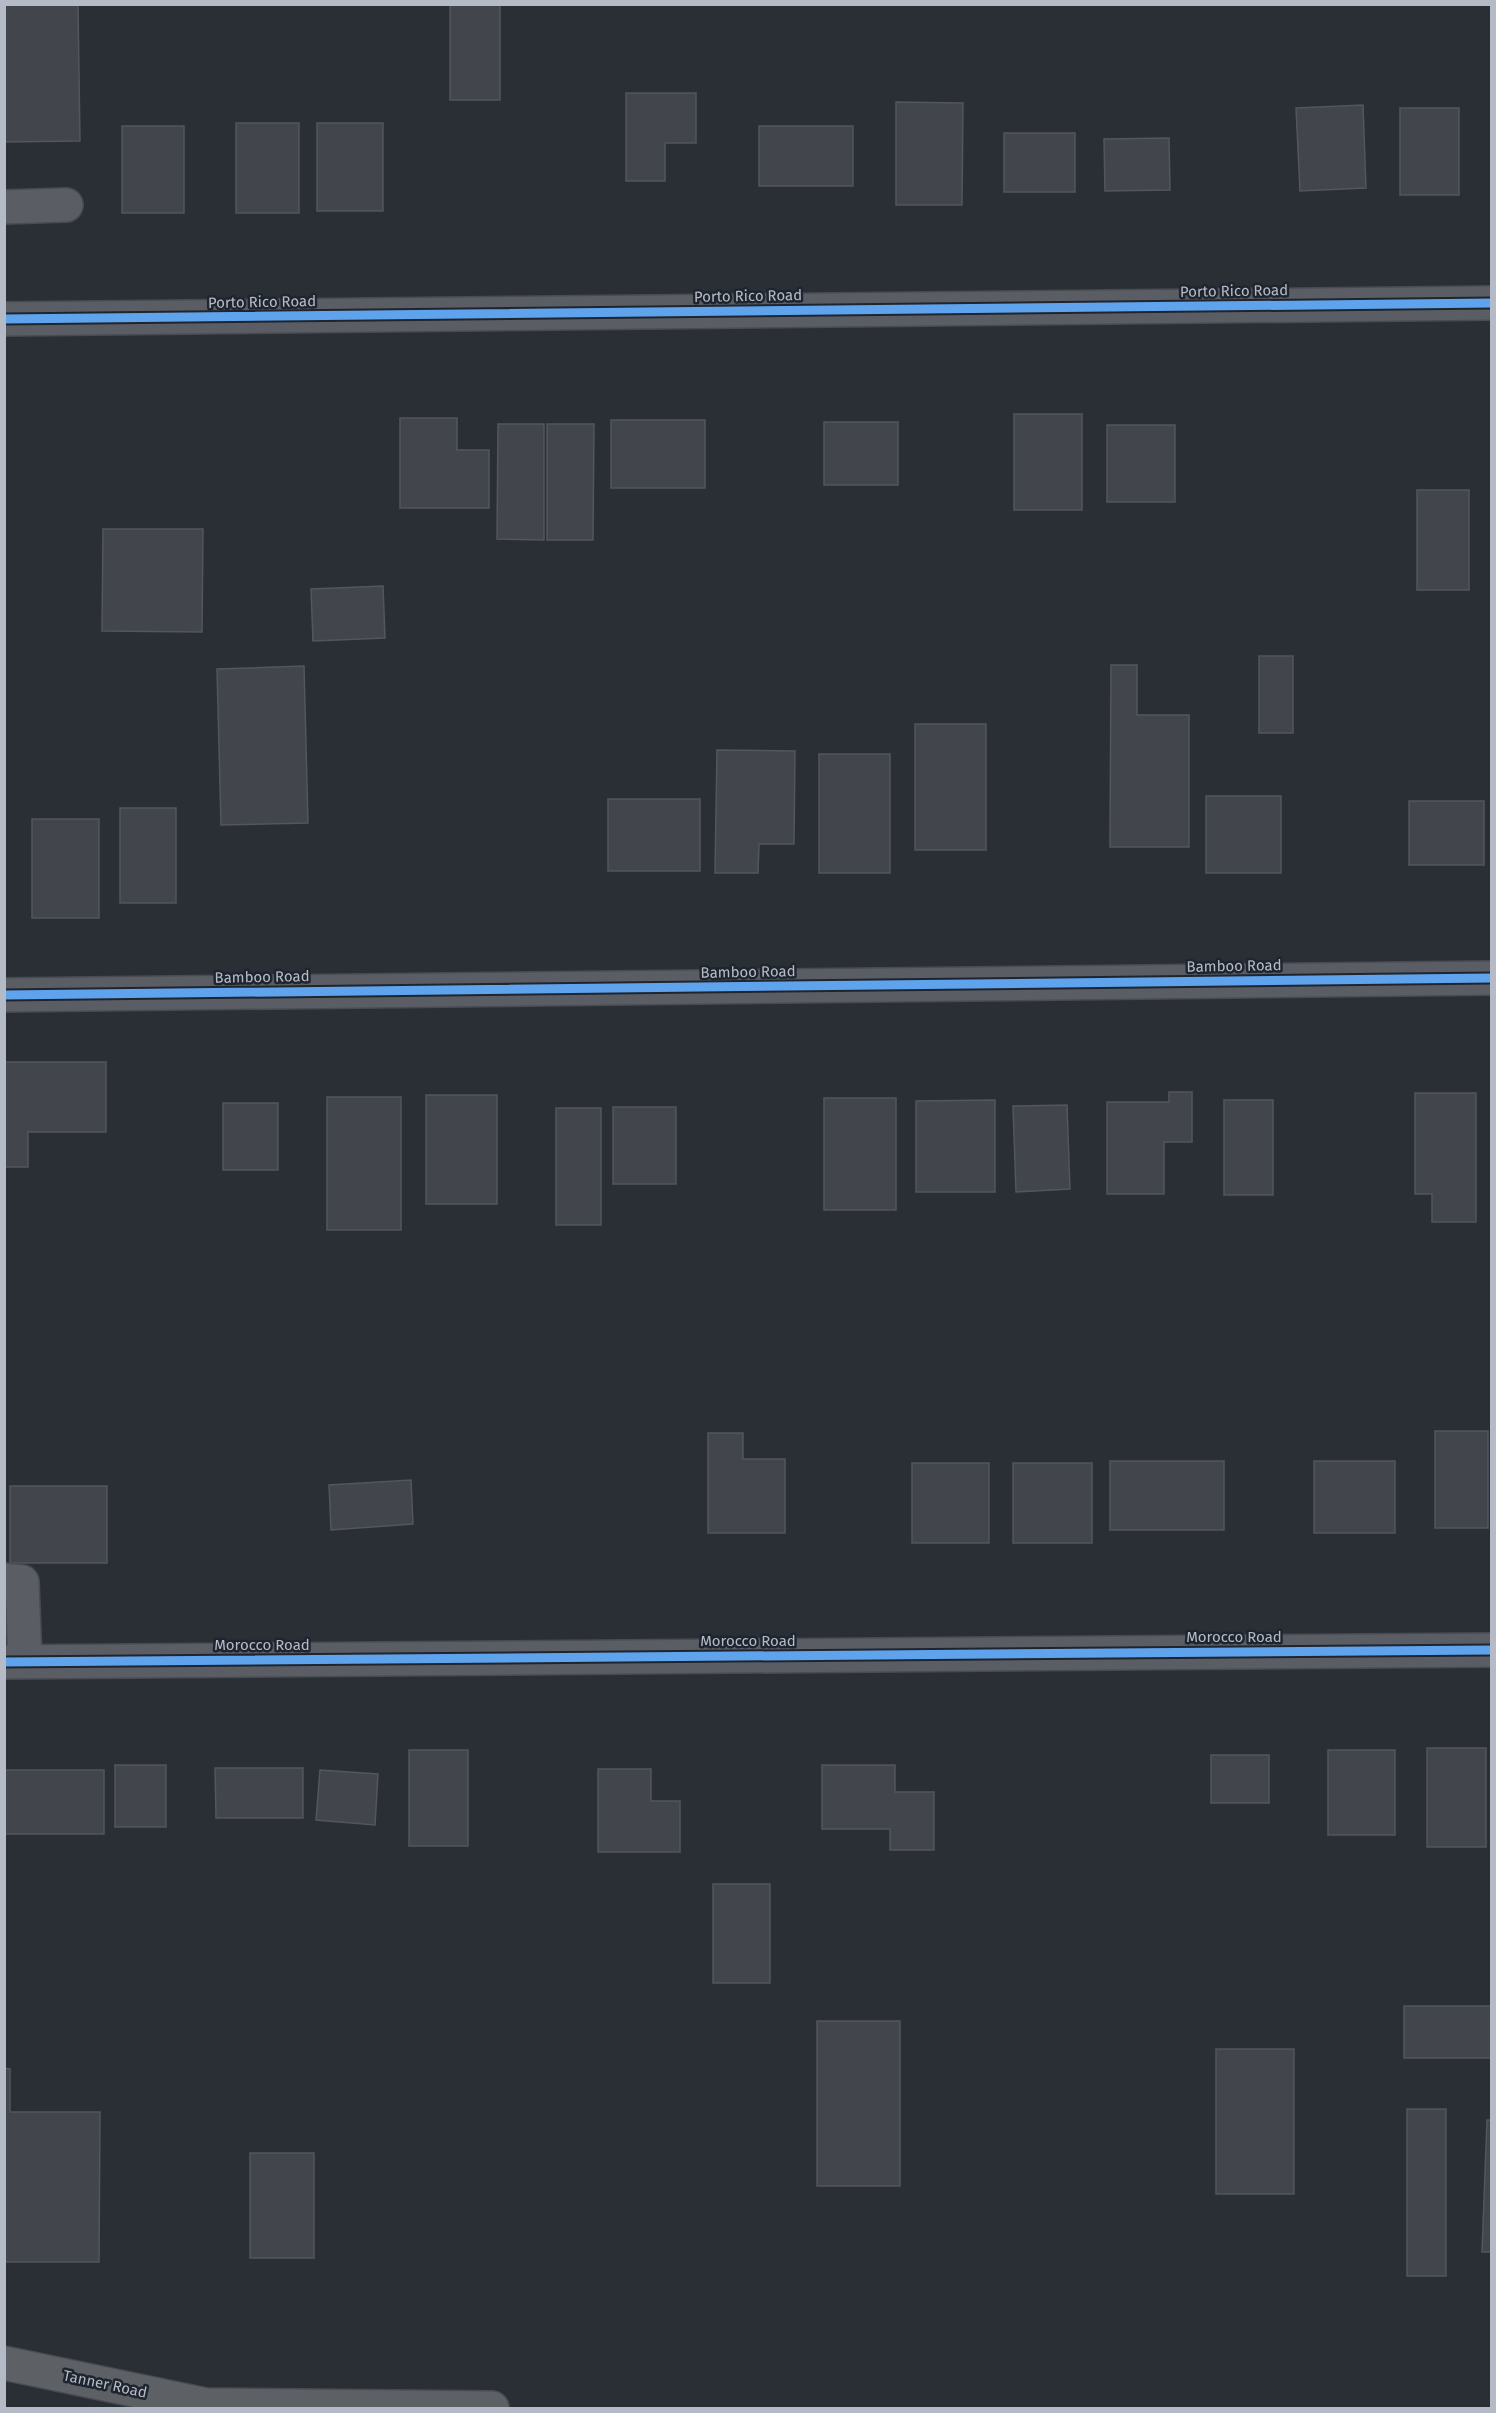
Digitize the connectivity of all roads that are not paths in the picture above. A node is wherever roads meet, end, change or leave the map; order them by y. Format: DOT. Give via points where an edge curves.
graph roads {
  1 [pos="66,205"];
  2 [pos="4,207"];
  3 [pos="1491,303"];
  4 [pos="4,319"];
  5 [pos="1491,978"];
  6 [pos="4,996"];
  7 [pos="4,1580"];
  8 [pos="1491,1650"];
  9 [pos="15,1662"];
  10 [pos="4,2363"];
  11 [pos="200,2408"];
  12 [pos="492,2409"];
  1 -- 2 [label="street"];
  3 -- 4 [label="street, Porto Rico Road"];
  5 -- 6 [label="street, Bamboo Road"];
  7 -- 9 [label="street" via="22,1581"];
  8 -- 9 [label="street, Morocco Road"];
  10 -- 11 [label="main road, Tanner Road"];
  11 -- 12 [label="main road, Tanner Road"];
}
